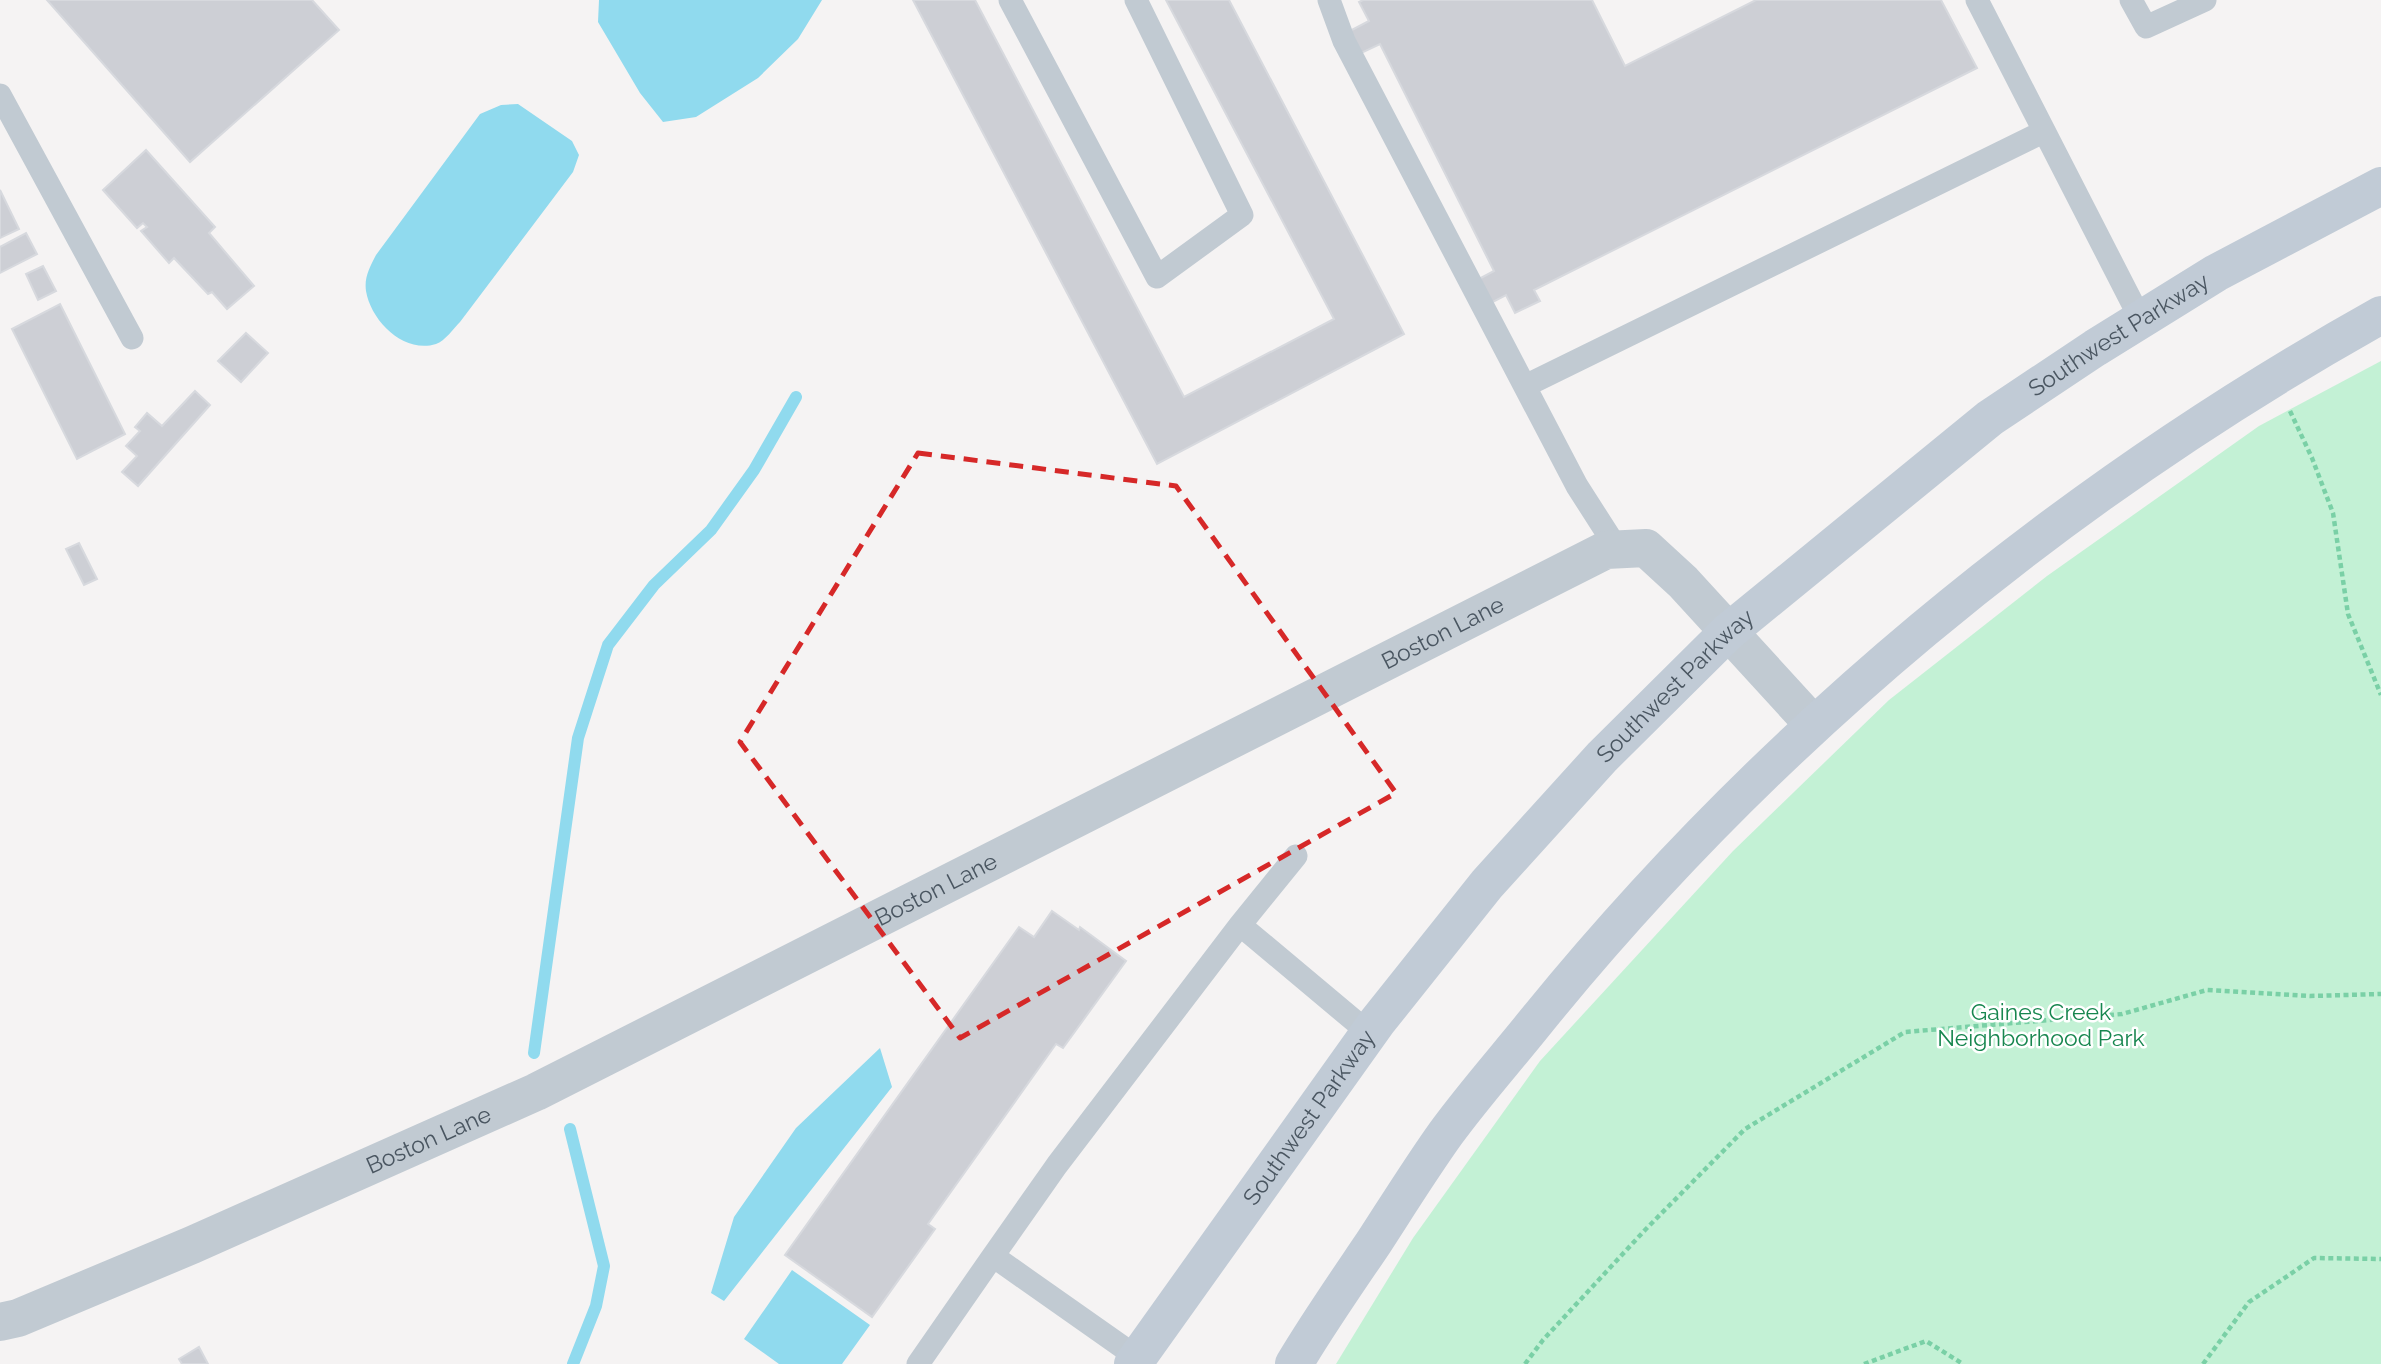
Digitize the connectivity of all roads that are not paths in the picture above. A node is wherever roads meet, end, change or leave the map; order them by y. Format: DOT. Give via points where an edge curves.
graph roads {
  1 [pos="1010,0"];
  2 [pos="1136,0"];
  3 [pos="1329,0"];
  4 [pos="1977,0"];
  5 [pos="2131,0"];
  6 [pos="2205,0"];
  7 [pos="0,95"];
  8 [pos="2043,132"];
  9 [pos="2381,186"];
  10 [pos="2381,315"];
  11 [pos="2141,320"];
  12 [pos="132,338"];
  13 [pos="1525,386"];
  14 [pos="1618,550"];
  15 [pos="1728,632"];
  16 [pos="1813,724"];
  17 [pos="1296,856"];
  18 [pos="1240,925"];
  19 [pos="1369,1033"];
  20 [pos="993,1256"];
  21 [pos="0,1322"];
  22 [pos="1136,1361"];
  23 [pos="918,1364"];
  24 [pos="1294,1364"];
  1 -- 2 [label="lane" via="1157,277 1242,215"];
  3 -- 13 [label="lane" via="1344,41"];
  4 -- 8 [label="lane"];
  5 -- 6 [label="lane" via="2146,27"];
  7 -- 12 [label="lane"];
  8 -- 11 [label="lane"];
  8 -- 13 [label="lane"];
  9 -- 11 [label="main road, Southwest Parkway" via="2216,273"];
  10 -- 16 [label="main road" via="2168,445 1908,642"];
  11 -- 15 [label="main road, Southwest Parkway" via="1990,418"];
  13 -- 14 [label="lane" via="1577,486"];
  14 -- 15 [label="street, Boston Lane" via="1646,548"];
  14 -- 21 [label="street, Boston Lane" via="1606,550 536,1092 192,1245"];
  15 -- 16 [label="street, Boston Lane"];
  15 -- 19 [label="main road, Southwest Parkway" via="1602,757 1496,874"];
  16 -- 24 [label="main road" via="1703,833 1579,968 1447,1131"];
  17 -- 18 [label="lane"];
  18 -- 19 [label="lane"];
  18 -- 20 [label="lane"];
  19 -- 22 [label="main road, Southwest Parkway"];
  20 -- 22 [label="lane"];
  20 -- 23 [label="lane"];
}
